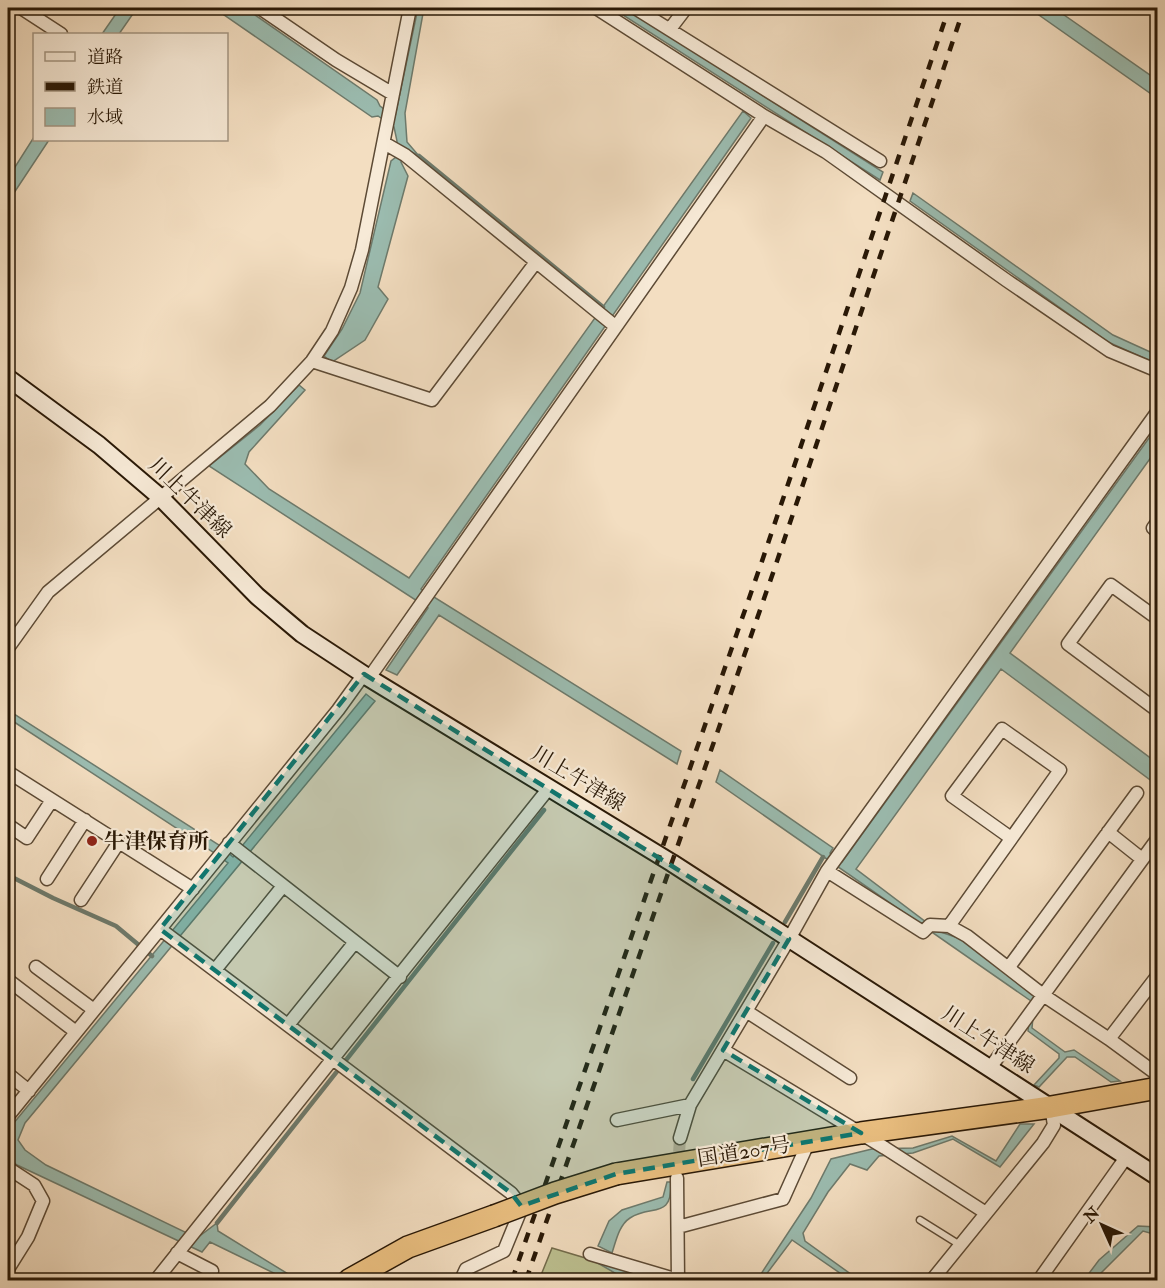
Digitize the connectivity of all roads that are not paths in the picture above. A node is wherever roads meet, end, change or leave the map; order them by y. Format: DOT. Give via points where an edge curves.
graph roads {
  1 [pos="21,8"];
  2 [pos="260,8"];
  3 [pos="410,8"];
  4 [pos="596,8"];
  5 [pos="635,8"];
  6 [pos="686,8"];
  7 [pos="670,29"];
  8 [pos="59,33"];
  9 [pos="393,94"];
  10 [pos="764,116"];
  11 [pos="389,145"];
  12 [pos="880,161"];
  13 [pos="536,262"];
  14 [pos="615,326"];
  15 [pos="312,362"];
  16 [pos="1158,371"];
  17 [pos="8,378"];
  18 [pos="1158,411"];
  19 [pos="160,496"];
  20 [pos="1158,521"];
  21 [pos="1158,531"];
  22 [pos="1158,619"];
  23 [pos="8,648"];
  24 [pos="367,676"];
  25 [pos="1158,711"];
  26 [pos="8,772"];
  27 [pos="549,788"];
  28 [pos="1137,793"];
  29 [pos="52,800"];
  30 [pos="84,820"];
  31 [pos="8,825"];
  32 [pos="1108,832"];
  33 [pos="1011,838"];
  34 [pos="1158,838"];
  35 [pos="119,842"];
  36 [pos="229,843"];
  37 [pos="1142,859"];
  38 [pos="827,871"];
  39 [pos="46,879"];
  40 [pos="284,886"];
  41 [pos="193,889"];
  42 [pos="81,900"];
  43 [pos="950,926"];
  44 [pos="160,929"];
  45 [pos="789,939"];
  46 [pos="355,942"];
  47 [pos="36,967"];
  48 [pos="1009,967"];
  49 [pos="215,970"];
  50 [pos="1158,975"];
  51 [pos="400,977"];
  52 [pos="8,980"];
  53 [pos="1044,995"];
  54 [pos="94,1010"];
  55 [pos="746,1011"];
  56 [pos="288,1025"];
  57 [pos="76,1032"];
  58 [pos="1109,1039"];
  59 [pos="723,1050"];
  60 [pos="334,1060"];
  61 [pos="990,1068"];
  62 [pos="8,1074"];
  63 [pos="1158,1075"];
  64 [pos="850,1078"];
  65 [pos="1158,1088"];
  66 [pos="29,1091"];
  67 [pos="690,1105"];
  68 [pos="1052,1107"];
  69 [pos="8,1116"];
  70 [pos="617,1119"];
  71 [pos="861,1133"];
  72 [pos="680,1138"];
  73 [pos="809,1141"];
  74 [pos="1127,1156"];
  75 [pos="8,1168"];
  76 [pos="1158,1177"];
  77 [pos="677,1178"];
  78 [pos="986,1213"];
  79 [pos="920,1220"];
  80 [pos="678,1227"];
  81 [pos="960,1245"];
  82 [pos="180,1250"];
  83 [pos="590,1254"];
  84 [pos="8,1269"];
  85 [pos="678,1280"];
  86 [pos="156,1281"];
  87 [pos="204,1281"];
  88 [pos="349,1281"];
  89 [pos="461,1281"];
  90 [pos="932,1281"];
  91 [pos="1039,1281"];
  1 -- 8 [label="street"];
  2 -- 9 [label="street"];
  3 -- 9 [label="street"];
  4 -- 10 [label="street"];
  5 -- 7 [label="street"];
  6 -- 7 [label="street"];
  7 -- 12 [label="street"];
  9 -- 11 [label="street" via="387,128"];
  10 -- 14 [label="street"];
  10 -- 16 [label="street" via="826,152 1110,351"];
  11 -- 13 [label="street"];
  11 -- 15 [label="street" via="351,288 332,331"];
  13 -- 14 [label="street"];
  13 -- 15 [label="street" via="432,400"];
  14 -- 24 [label="street"];
  15 -- 19 [label="street" via="270,406"];
  17 -- 19 [label="main road, 川上牛津線"];
  18 -- 38 [label="street"];
  19 -- 23 [label="street" via="48,592"];
  19 -- 24 [label="main road, 川上牛津線" via="257,596 302,634"];
  20 -- 21 [label="street" via="1153,528"];
  22 -- 25 [label="street" via="1111,585 1068,644"];
  24 -- 27 [label="main road, 川上牛津線"];
  24 -- 36 [label="street"];
  26 -- 29 [label="street"];
  27 -- 45 [label="main road, 川上牛津線"];
  27 -- 51 [label="street"];
  28 -- 32 [label="street"];
  29 -- 30 [label="street"];
  29 -- 31 [label="street" via="27,838"];
  30 -- 35 [label="street"];
  30 -- 39 [label="street"];
  32 -- 37 [label="street"];
  32 -- 48 [label="street"];
  33 -- 33 [label="street" via="1060,770 1002,729 952,796"];
  33 -- 43 [label="street"];
  34 -- 37 [label="street"];
  35 -- 41 [label="street"];
  35 -- 42 [label="street"];
  36 -- 40 [label="street"];
  36 -- 41 [label="street"];
  37 -- 53 [label="street"];
  38 -- 43 [label="street" via="923,932 930,925"];
  38 -- 45 [label="street"];
  40 -- 46 [label="street"];
  40 -- 49 [label="street"];
  41 -- 44 [label="street"];
  43 -- 48 [label="street"];
  44 -- 49 [label="street"];
  44 -- 54 [label="street"];
  45 -- 55 [label="street"];
  45 -- 61 [label="main road, 川上牛津線"];
  46 -- 51 [label="street"];
  46 -- 56 [label="street"];
  47 -- 54 [label="street"];
  48 -- 53 [label="street"];
  49 -- 56 [label="street"];
  50 -- 58 [label="street"];
  51 -- 60 [label="street"];
  52 -- 57 [label="street"];
  53 -- 58 [label="street"];
  53 -- 61 [label="street"];
  54 -- 57 [label="street"];
  55 -- 59 [label="street"];
  55 -- 64 [label="street"];
  56 -- 60 [label="street"];
  57 -- 66 [label="street"];
  58 -- 63 [label="street"];
  59 -- 67 [label="street"];
  59 -- 71 [label="street"];
  60 -- 82 [label="street"];
  60 -- 89 [label="street" via="511,1192 522,1207 504,1251 465,1269"];
  61 -- 68 [label="main road, 川上牛津線"];
  62 -- 66 [label="street"];
  65 -- 68 [label="highway, 国道207号"];
  66 -- 69 [label="street"];
  67 -- 70 [label="street"];
  67 -- 72 [label="street"];
  68 -- 71 [label="highway, 国道207号"];
  68 -- 74 [label="main road, 川上牛津線"];
  68 -- 78 [label="street" via="1054,1125 1043,1143"];
  71 -- 73 [label="highway, 国道207号"];
  71 -- 78 [label="street"];
  73 -- 80 [label="street" via="783,1198"];
  73 -- 88 [label="highway, 国道207号, bridge" via="616,1174 408,1247"];
  74 -- 76 [label="main road, 川上牛津線"];
  74 -- 91 [label="street"];
  75 -- 84 [label="street" via="34,1185 44,1201 28,1238"];
  77 -- 80 [label="street"];
  78 -- 81 [label="street"];
  79 -- 81 [label="lane"];
  80 -- 85 [label="street"];
  81 -- 90 [label="street"];
  82 -- 86 [label="street"];
  82 -- 87 [label="street" via="212,1271"];
  83 -- 85 [label="street"];
}
